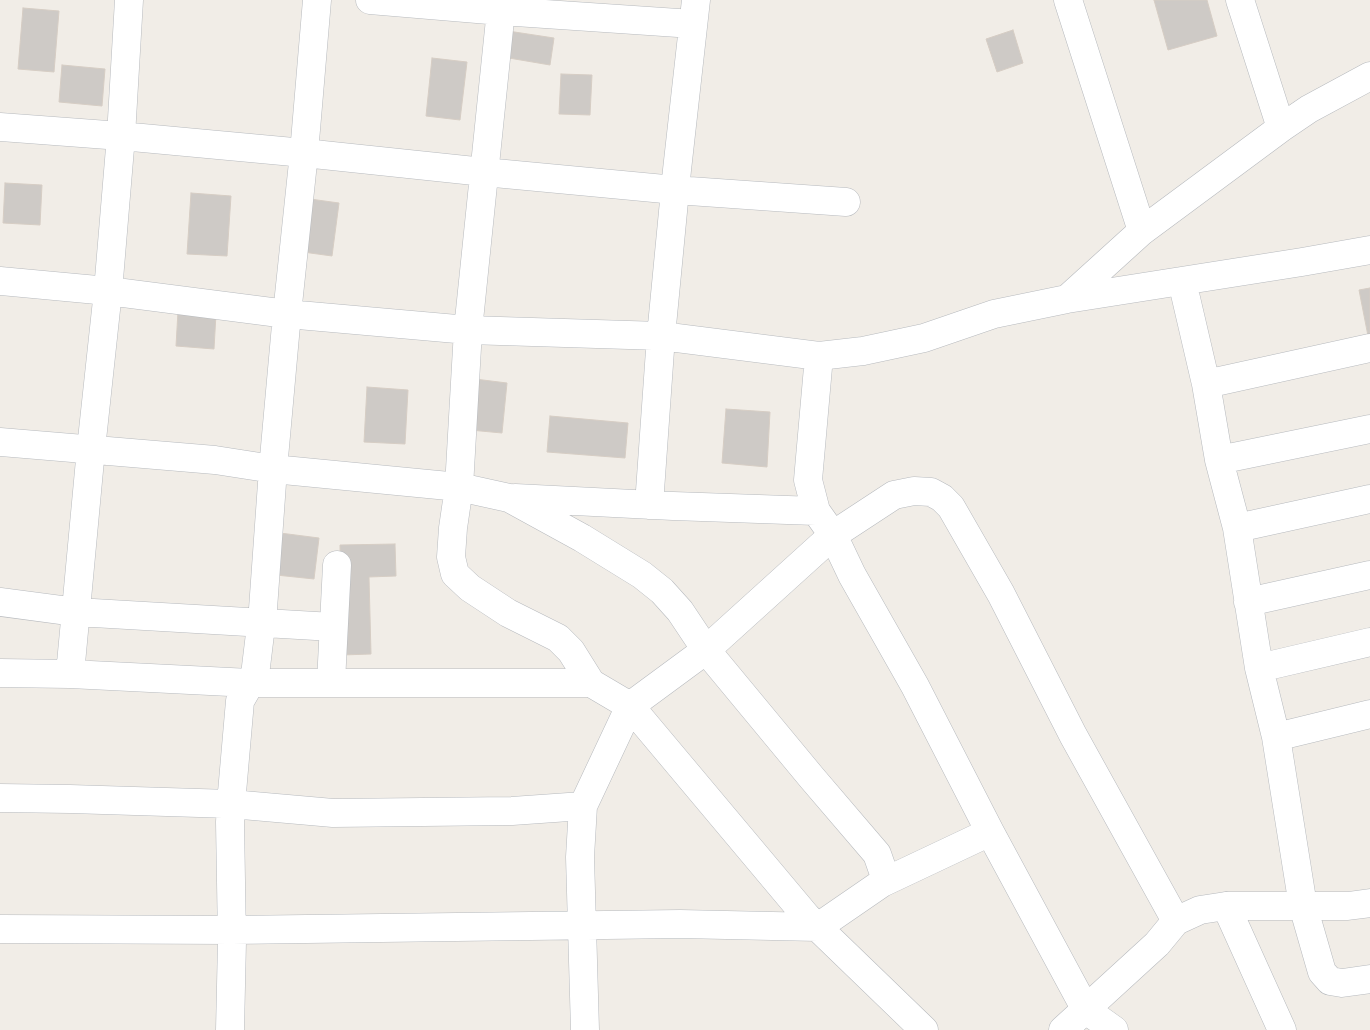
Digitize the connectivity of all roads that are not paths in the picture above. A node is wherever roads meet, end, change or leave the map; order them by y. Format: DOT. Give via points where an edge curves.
graph roads {
  1 [pos="129,0"];
  2 [pos="317,0"];
  3 [pos="370,0"];
  4 [pos="1068,0"];
  5 [pos="1240,0"];
  6 [pos="501,6"];
  7 [pos="694,12"];
  8 [pos="1370,76"];
  9 [pos="0,127"];
  10 [pos="1281,128"];
  11 [pos="121,136"];
  12 [pos="304,153"];
  13 [pos="484,172"];
  14 [pos="675,190"];
  15 [pos="846,202"];
  16 [pos="1142,231"];
  17 [pos="1370,250"];
  18 [pos="0,281"];
  19 [pos="1182,281"];
  20 [pos="108,291"];
  21 [pos="1066,299"];
  22 [pos="287,314"];
  23 [pos="468,330"];
  24 [pos="661,336"];
  25 [pos="1370,348"];
  26 [pos="819,356"];
  27 [pos="1206,384"];
  28 [pos="1370,429"];
  29 [pos="0,442"];
  30 [pos="91,449"];
  31 [pos="1219,460"];
  32 [pos="273,469"];
  33 [pos="459,486"];
  34 [pos="509,498"];
  35 [pos="1370,499"];
  36 [pos="649,505"];
  37 [pos="816,511"];
  38 [pos="1237,528"];
  39 [pos="833,535"];
  40 [pos="336,565"];
  41 [pos="1370,574"];
  42 [pos="0,602"];
  43 [pos="1248,602"];
  44 [pos="76,612"];
  45 [pos="262,623"];
  46 [pos="333,627"];
  47 [pos="1370,642"];
  48 [pos="706,650"];
  49 [pos="1259,668"];
  50 [pos="0,673"];
  51 [pos="70,674"];
  52 [pos="331,682"];
  53 [pos="250,683"];
  54 [pos="591,683"];
  55 [pos="630,706"];
  56 [pos="1370,714"];
  57 [pos="1276,737"];
  58 [pos="0,798"];
  59 [pos="231,804"];
  60 [pos="583,806"];
  61 [pos="990,832"];
  62 [pos="882,883"];
  63 [pos="1370,903"];
  64 [pos="1237,906"];
  65 [pos="1294,906"];
  66 [pos="1176,921"];
  67 [pos="582,926"];
  68 [pos="818,927"];
  69 [pos="0,929"];
  70 [pos="232,930"];
  71 [pos="1370,979"];
  72 [pos="1086,1010"];
  73 [pos="230,1030"];
  74 [pos="584,1030"];
  75 [pos="924,1030"];
  76 [pos="1063,1030"];
  77 [pos="1114,1030"];
  78 [pos="1282,1030"];
  1 -- 11 [label="street"];
  2 -- 12 [label="street"];
  3 -- 6 [label="street"];
  4 -- 16 [label="street"];
  5 -- 10 [label="street"];
  6 -- 7 [label="street"];
  6 -- 13 [label="street"];
  7 -- 14 [label="street"];
  8 -- 10 [label="street"];
  9 -- 11 [label="street"];
  10 -- 16 [label="street"];
  11 -- 12 [label="street"];
  11 -- 20 [label="street"];
  12 -- 13 [label="street"];
  12 -- 22 [label="street"];
  13 -- 14 [label="street"];
  13 -- 23 [label="street"];
  14 -- 15 [label="street"];
  14 -- 24 [label="street"];
  16 -- 21 [label="street"];
  17 -- 19 [label="street"];
  18 -- 20 [label="street"];
  19 -- 21 [label="street"];
  19 -- 27 [label="street"];
  20 -- 22 [label="street"];
  20 -- 30 [label="street"];
  21 -- 26 [label="street" via="994,314 924,338 863,351"];
  22 -- 23 [label="street"];
  22 -- 32 [label="street"];
  23 -- 24 [label="street"];
  23 -- 33 [label="street"];
  24 -- 26 [label="street"];
  24 -- 36 [label="street"];
  25 -- 27 [label="street"];
  26 -- 37 [label="street" via="808,480"];
  27 -- 31 [label="street"];
  28 -- 31 [label="street"];
  29 -- 30 [label="street"];
  30 -- 32 [label="street" via="215,460"];
  30 -- 44 [label="street"];
  31 -- 38 [label="street"];
  32 -- 33 [label="street"];
  32 -- 45 [label="street"];
  33 -- 34 [label="street"];
  33 -- 54 [label="street" via="451,557 456,574 470,588 508,613 558,638 571,651"];
  34 -- 36 [label="street"];
  34 -- 48 [label="street" via="642,575 680,611"];
  35 -- 38 [label="street"];
  36 -- 37 [label="street"];
  37 -- 39 [label="street"];
  38 -- 43 [label="street"];
  39 -- 48 [label="street"];
  39 -- 61 [label="street"];
  39 -- 66 [label="street" via="894,495 931,492 951,507"];
  40 -- 46 [label="street"];
  41 -- 43 [label="street"];
  42 -- 44 [label="street"];
  43 -- 49 [label="street"];
  44 -- 45 [label="street"];
  44 -- 51 [label="street"];
  45 -- 46 [label="street"];
  45 -- 53 [label="street" via="255,675"];
  46 -- 52 [label="street"];
  47 -- 49 [label="street"];
  48 -- 55 [label="street"];
  48 -- 62 [label="street" via="877,854 884,874"];
  49 -- 57 [label="street"];
  50 -- 51 [label="street"];
  51 -- 53 [label="street"];
  52 -- 53 [label="street"];
  52 -- 54 [label="street"];
  53 -- 59 [label="street" via="240,701"];
  54 -- 55 [label="street"];
  55 -- 60 [label="street"];
  55 -- 68 [label="street"];
  56 -- 57 [label="street"];
  57 -- 65 [label="street"];
  58 -- 59 [label="street"];
  59 -- 60 [label="street" via="333,813 512,812"];
  59 -- 70 [label="street"];
  60 -- 67 [label="street" via="580,856"];
  61 -- 62 [label="street"];
  61 -- 72 [label="street"];
  62 -- 68 [label="street"];
  63 -- 65 [label="street"];
  64 -- 65 [label="street"];
  64 -- 66 [label="street" via="1200,910"];
  64 -- 78 [label="street"];
  65 -- 71 [label="street" via="1322,972 1330,981"];
  66 -- 72 [label="street" via="1157,944"];
  67 -- 68 [label="street"];
  67 -- 70 [label="street"];
  67 -- 74 [label="street"];
  68 -- 75 [label="street"];
  69 -- 70 [label="street"];
  70 -- 73 [label="street"];
  72 -- 76 [label="street"];
  72 -- 77 [label="street"];
}
